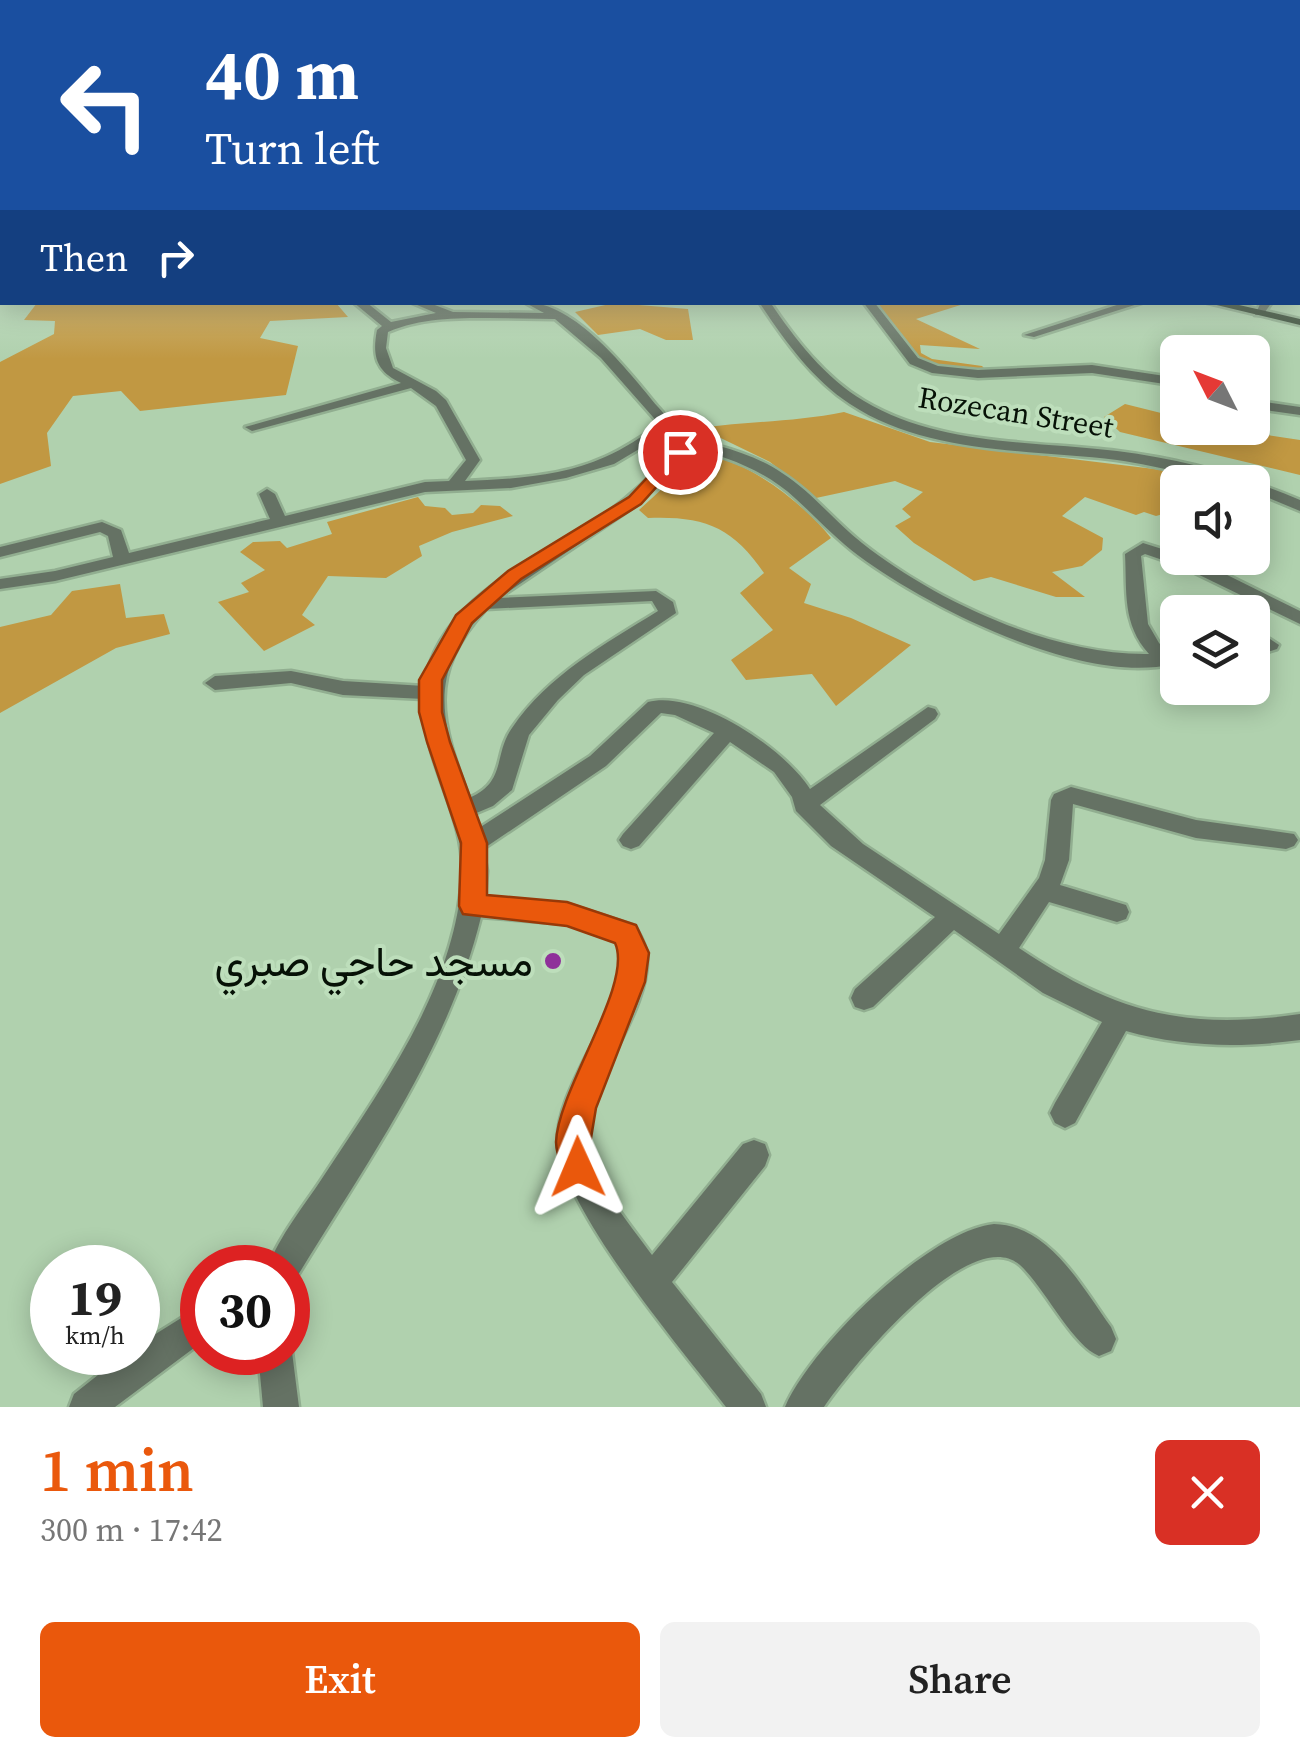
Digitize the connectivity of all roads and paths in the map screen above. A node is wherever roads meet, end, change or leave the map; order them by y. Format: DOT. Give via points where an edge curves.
graph roads {
  1 [pos="362,305"];
  2 [pos="424,305"];
  3 [pos="535,305"];
  4 [pos="767,305"];
  5 [pos="870,305"];
  6 [pos="1129,305"];
  7 [pos="1236,305"];
  8 [pos="1263,308"];
  9 [pos="456,316"];
  10 [pos="563,318"];
  11 [pos="1300,322"];
  12 [pos="389,326"];
  13 [pos="1030,335"];
  14 [pos="1160,379"];
  15 [pos="410,385"];
  16 [pos="1270,407"];
  17 [pos="1300,411"];
  18 [pos="252,427"];
  19 [pos="674,433"];
  20 [pos="1168,465"];
  21 [pos="455,482"];
  22 [pos="1270,493"];
  23 [pos="267,494"];
  24 [pos="1300,506"];
  25 [pos="278,519"];
  26 [pos="0,552"];
  27 [pos="121,560"];
  28 [pos="0,584"];
  29 [pos="1255,595"];
  30 [pos="1270,603"];
  31 [pos="481,604"];
  32 [pos="1300,618"];
  33 [pos="1160,653"];
  34 [pos="1160,661"];
  35 [pos="214,683"];
  36 [pos="431,694"];
  37 [pos="928,714"];
  38 [pos="726,732"];
  39 [pos="804,805"];
  40 [pos="464,808"];
  41 [pos="631,840"];
  42 [pos="1286,840"];
  43 [pos="474,843"];
  44 [pos="1044,890"];
  45 [pos="472,906"];
  46 [pos="1116,912"];
  47 [pos="953,916"];
  48 [pos="1002,950"];
  49 [pos="864,998"];
  50 [pos="1120,1016"];
  51 [pos="1300,1027"];
  52 [pos="1065,1113"];
  53 [pos="754,1155"];
  54 [pos="297,1245"];
  55 [pos="651,1282"];
  56 [pos="180,1337"];
  57 [pos="1099,1340"];
  58 [pos="278,1375"];
  59 [pos="87,1407"];
  60 [pos="281,1407"];
  61 [pos="748,1407"];
  62 [pos="803,1407"];
  1 -- 12 [label="street"];
  2 -- 9 [label="street"];
  3 -- 10 [label="street"];
  4 -- 20 [label="street, Rozecan Street" via="827,376 883,417 989,442"];
  5 -- 14 [label="street" via="914,361 936,370 1092,369"];
  6 -- 13 [label="street"];
  7 -- 8 [label="street"];
  8 -- 11 [label="street"];
  9 -- 10 [label="street"];
  9 -- 12 [label="street"];
  10 -- 19 [label="street"];
  12 -- 15 [label="street" via="381,358"];
  15 -- 18 [label="street"];
  15 -- 21 [label="street" via="441,403 473,460"];
  16 -- 17 [label="street"];
  19 -- 21 [label="street" via="576,472"];
  19 -- 31 [label="street" via="680,452 635,500 514,575"];
  19 -- 34 [label="street" via="760,465 861,551 972,617 1108,659"];
  21 -- 25 [label="street"];
  22 -- 24 [label="street"];
  23 -- 25 [label="street"];
  25 -- 27 [label="street"];
  26 -- 27 [label="street" via="102,528 116,532"];
  27 -- 28 [label="street"];
  29 -- 33 [label="street" via="1190,562 1143,548 1133,554 1131,601 1144,642"];
  30 -- 32 [label="street"];
  31 -- 36 [label="street" via="445,650 430,680"];
  31 -- 40 [label="street" via="656,596 668,606 656,622 551,695 518,734 504,784"];
  35 -- 36 [label="street" via="291,677"];
  36 -- 40 [label="street" via="438,742"];
  37 -- 39 [label="street"];
  38 -- 39 [label="street" via="781,766"];
  38 -- 41 [label="street"];
  38 -- 43 [label="street" via="683,710 655,707 598,761"];
  39 -- 47 [label="street" via="851,850"];
  40 -- 43 [label="street"];
  42 -- 44 [label="street" via="1196,829 1071,795 1062,800 1057,860"];
  43 -- 45 [label="street"];
  44 -- 46 [label="street"];
  44 -- 48 [label="street"];
  45 -- 54 [label="street" via="408,1072"];
  45 -- 55 [label="street" via="567,914 626,934 634,953 630,982 580,1108 573,1144 578,1167"];
  47 -- 48 [label="street"];
  47 -- 49 [label="street"];
  48 -- 50 [label="street"];
  50 -- 51 [label="street" via="1192,1029 1265,1033"];
  50 -- 52 [label="street"];
  53 -- 55 [label="street"];
  55 -- 61 [label="street"];
  56 -- 59 [label="street"];
  57 -- 62 [label="street" via="1019,1244 970,1244 892,1305"];
  58 -- 60 [label="street"];
}
